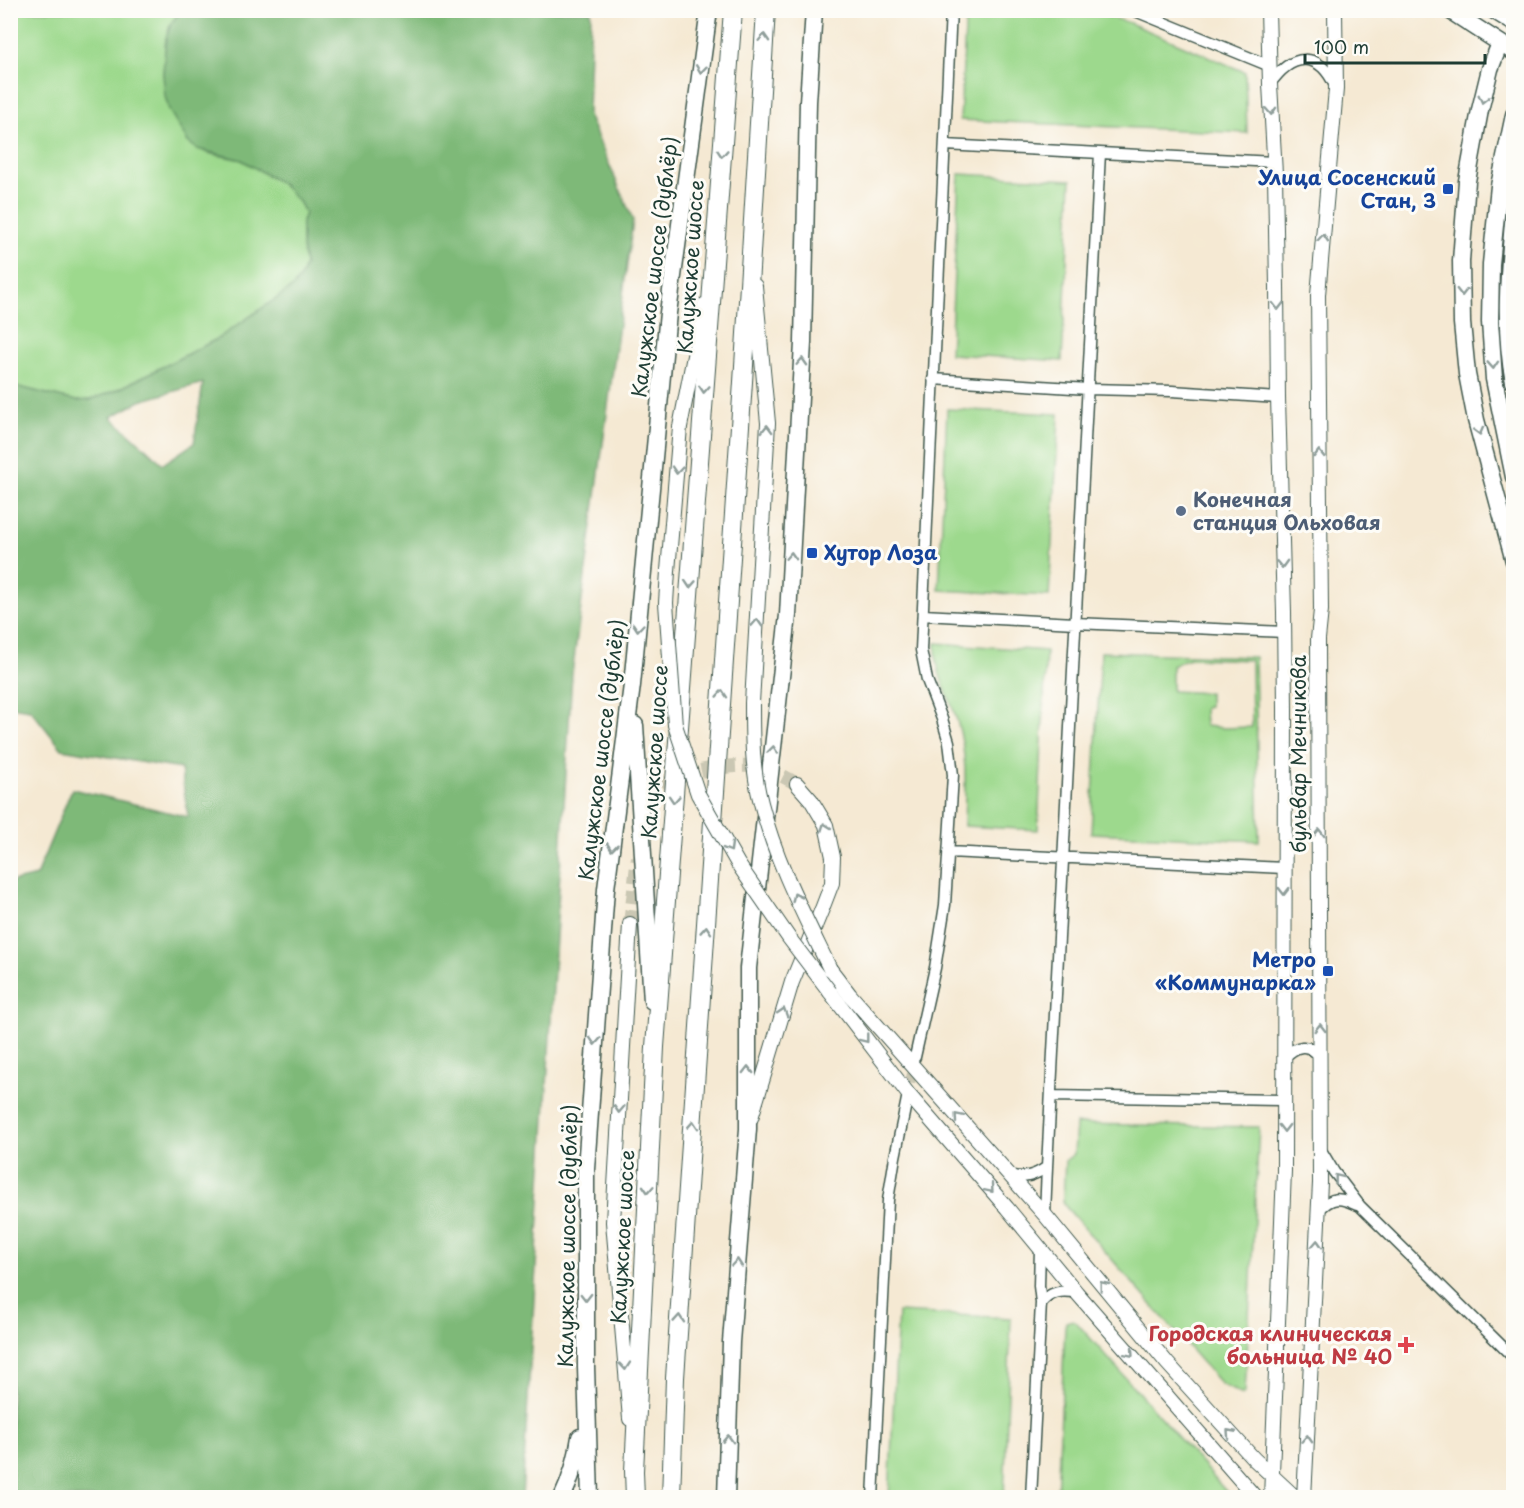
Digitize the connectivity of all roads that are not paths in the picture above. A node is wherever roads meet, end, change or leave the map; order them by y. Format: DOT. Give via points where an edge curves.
graph roads {
  1 [pos="709,10"];
  2 [pos="733,10"];
  3 [pos="766,10"];
  4 [pos="814,10"];
  5 [pos="951,10"];
  6 [pos="1133,10"];
  7 [pos="1268,10"];
  8 [pos="1335,10"];
  9 [pos="1449,10"];
  10 [pos="1493,10"];
  11 [pos="1512,20"];
  12 [pos="1507,47"];
  13 [pos="1270,66"];
  14 [pos="1270,84"];
  15 [pos="1336,89"];
  16 [pos="1514,115"];
  17 [pos="945,145"];
  18 [pos="1100,153"];
  19 [pos="1274,162"];
  20 [pos="1514,212"];
  21 [pos="752,243"];
  22 [pos="715,247"];
  23 [pos="933,379"];
  24 [pos="1514,382"];
  25 [pos="1088,389"];
  26 [pos="1278,398"];
  27 [pos="1514,477"];
  28 [pos="1514,561"];
  29 [pos="923,615"];
  30 [pos="1075,623"];
  31 [pos="1284,632"];
  32 [pos="633,685"];
  33 [pos="797,784"];
  34 [pos="948,852"];
  35 [pos="1063,858"];
  36 [pos="1284,868"];
  37 [pos="630,924"];
  38 [pos="655,1047"];
  39 [pos="915,1057"];
  40 [pos="1320,1057"];
  41 [pos="1284,1058"];
  42 [pos="1050,1096"];
  43 [pos="907,1098"];
  44 [pos="1284,1100"];
  45 [pos="748,1129"];
  46 [pos="1320,1148"];
  47 [pos="1047,1167"];
  48 [pos="1011,1176"];
  49 [pos="1360,1206"];
  50 [pos="1319,1210"];
  51 [pos="1046,1215"];
  52 [pos="1040,1249"];
  53 [pos="1077,1293"];
  54 [pos="1041,1303"];
  55 [pos="1511,1351"];
  56 [pos="586,1367"];
  57 [pos="634,1471"];
  58 [pos="1271,1474"];
  59 [pos="562,1497"];
  60 [pos="590,1497"];
  61 [pos="635,1497"];
  62 [pos="671,1497"];
  63 [pos="726,1497"];
  64 [pos="873,1497"];
  65 [pos="1031,1497"];
  66 [pos="1257,1497"];
  67 [pos="1271,1497"];
  68 [pos="1296,1497"];
  69 [pos="1304,1497"];
  1 -- 32 [label="main road, Калужское шоссе (дублёр), one-way" via="668,313"];
  2 -- 22 [label="highway, Калужское шоссе, one-way"];
  21 -- 3 [label="highway, one-way"];
  45 -- 4 [label="main road, one-way" via="748,968 788,615 803,342"];
  5 -- 17 [label="street"];
  6 -- 13 [label="street"];
  7 -- 13 [label="street, бульвар Мечникова"];
  8 -- 15 [label="street, бульвар Мечникова"];
  9 -- 12 [label="main road"];
  10 -- 11 [label="main road"];
  11 -- 12 [label="street"];
  12 -- 28 [label="main road, one-way" via="1490,69 1483,100 1467,181 1461,261 1467,374"];
  13 -- 14 [label="street, бульвар Мечникова"];
  14 -- 15 [label="street" via="1287,66 1310,60 1329,74"];
  14 -- 19 [label="street, бульвар Мечникова, one-way"];
  40 -- 15 [label="street, бульвар Мечникова, one-way" via="1318,295"];
  16 -- 27 [label="main road, one-way" via="1499,186 1490,322 1494,379"];
  17 -- 18 [label="street"];
  17 -- 23 [label="street"];
  18 -- 19 [label="street"];
  18 -- 25 [label="street"];
  19 -- 26 [label="street, бульвар Мечникова, one-way"];
  20 -- 24 [label="main road" via="1508,321"];
  48 -- 21 [label="street, one-way, bridge" via="830,969 780,864 760,803 753,755 752,703 768,423"];
  62 -- 21 [label="highway, one-way" via="676,1366"];
  22 -- 38 [label="highway, Калужское шоссе, one-way"];
  22 -- 52 [label="street, one-way, bridge" via="680,427 666,603 675,725 698,794 738,864 789,938 909,1095"];
  23 -- 25 [label="street"];
  23 -- 29 [label="street"];
  25 -- 26 [label="street"];
  25 -- 30 [label="street"];
  26 -- 31 [label="street, бульвар Мечникова, one-way"];
  29 -- 30 [label="street"];
  29 -- 34 [label="street" via="924,669 951,753"];
  30 -- 31 [label="street"];
  30 -- 35 [label="street"];
  31 -- 36 [label="street, бульвар Мечникова"];
  32 -- 38 [label="main road"];
  32 -- 56 [label="main road, Калужское шоссе (дублёр), one-way" via="606,889 587,1157"];
  45 -- 33 [label="street, one-way" via="792,982 831,883 833,857 826,825"];
  34 -- 35 [label="street"];
  34 -- 39 [label="street" via="935,968"];
  35 -- 36 [label="street"];
  35 -- 42 [label="street"];
  36 -- 41 [label="street, бульвар Мечникова, one-way"];
  37 -- 57 [label="street, one-way" via="613,1221"];
  38 -- 57 [label="highway, Калужское шоссе, one-way"];
  40 -- 41 [label="street" via="1312,1049 1302,1047"];
  40 -- 46 [label="street, бульвар Мечникова"];
  41 -- 44 [label="street, бульвар Мечникова"];
  42 -- 44 [label="street"];
  42 -- 47 [label="street"];
  43 -- 64 [label="street" via="888,1200"];
  44 -- 58 [label="street, бульвар Мечникова, one-way"];
  63 -- 45 [label="main road, one-way" via="731,1342"];
  49 -- 46 [label="street, one-way"];
  46 -- 50 [label="street, бульвар Мечникова"];
  47 -- 48 [label="street" via="1033,1176"];
  47 -- 51 [label="street"];
  48 -- 51 [label="street"];
  49 -- 50 [label="street" via="1335,1199"];
  49 -- 55 [label="street"];
  69 -- 50 [label="street, бульвар Мечникова, one-way"];
  58 -- 51 [label="street, one-way" via="1167,1363"];
  52 -- 53 [label="street"];
  52 -- 54 [label="street"];
  53 -- 54 [label="street" via="1059,1292"];
  53 -- 66 [label="street, one-way"];
  54 -- 65 [label="street"];
  56 -- 59 [label="main road" via="578,1457"];
  56 -- 60 [label="main road, Калужское шоссе (дублёр)"];
  57 -- 61 [label="highway, Калужское шоссе"];
  58 -- 67 [label="street, бульвар Мечникова"];
  58 -- 68 [label="street"];
}
